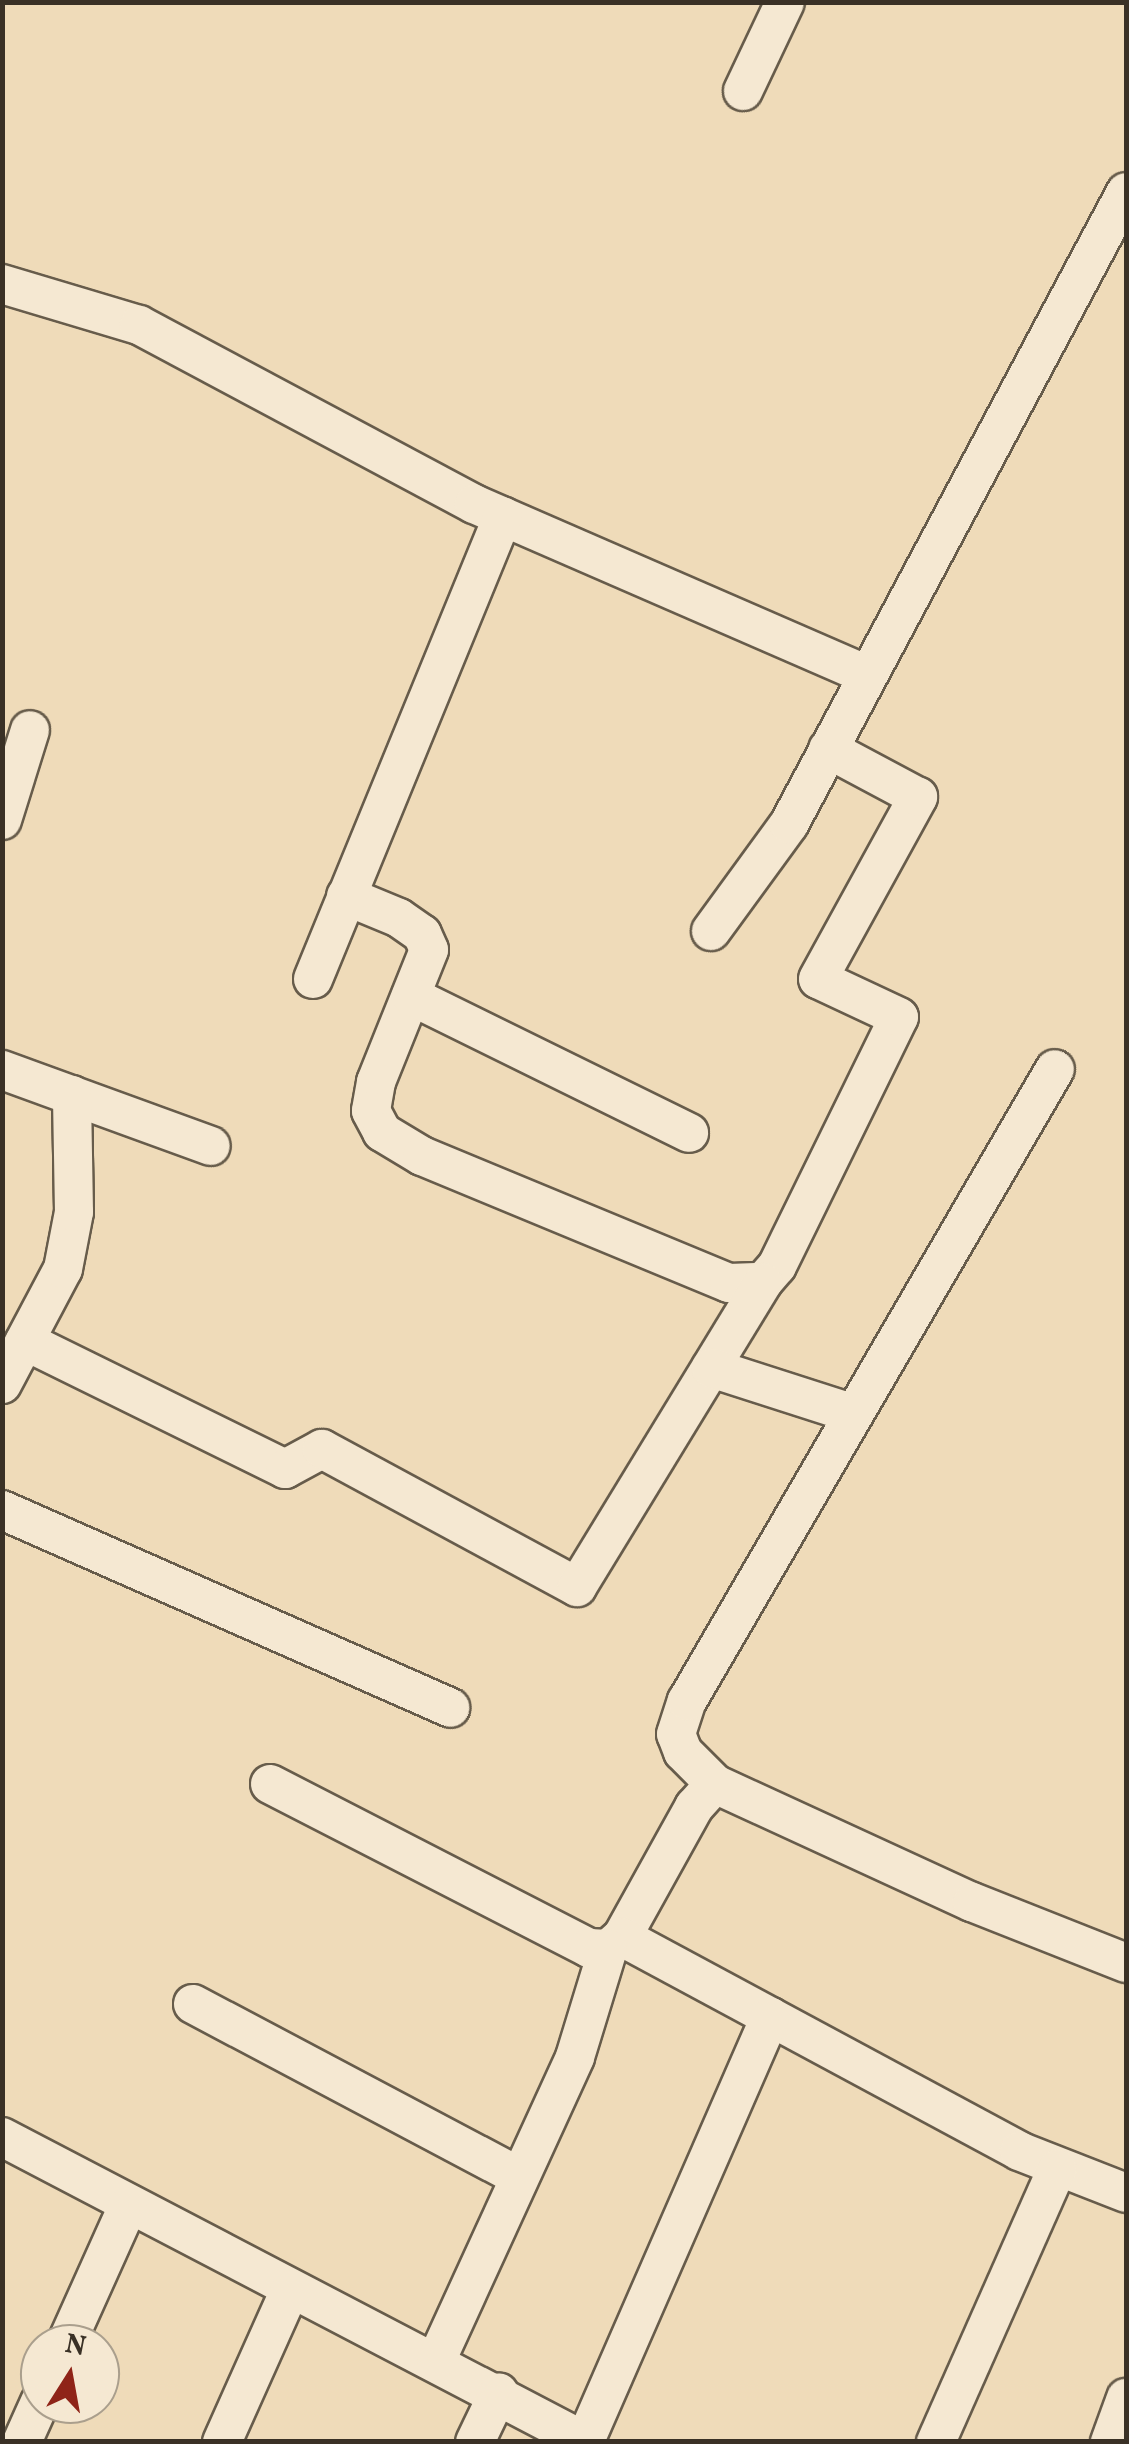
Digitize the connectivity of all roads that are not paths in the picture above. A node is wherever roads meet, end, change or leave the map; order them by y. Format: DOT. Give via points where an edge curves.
graph roads {
  1 [pos="785,2"];
  2 [pos="743,91"];
  3 [pos="1126,192"];
  4 [pos="2,284"];
  5 [pos="503,516"];
  6 [pos="867,674"];
  7 [pos="30,730"];
  8 [pos="828,750"];
  9 [pos="2,820"];
  10 [pos="346,896"];
  11 [pos="711,930"];
  12 [pos="313,979"];
  13 [pos="411,996"];
  14 [pos="1055,1069"];
  15 [pos="2,1070"];
  16 [pos="72,1095"];
  17 [pos="689,1133"];
  18 [pos="212,1146"];
  19 [pos="764,1282"];
  20 [pos="25,1341"];
  21 [pos="711,1368"];
  22 [pos="2,1384"];
  23 [pos="854,1414"];
  24 [pos="2,1510"];
  25 [pos="450,1708"];
  26 [pos="270,1784"];
  27 [pos="716,1784"];
  28 [pos="615,1943"];
  29 [pos="1126,1964"];
  30 [pos="193,2004"];
  31 [pos="770,2018"];
  32 [pos="2,2137"];
  33 [pos="1056,2169"];
  34 [pos="518,2176"];
  35 [pos="1126,2193"];
  36 [pos="128,2206"];
  37 [pos="290,2290"];
  38 [pos="75,2324"];
  39 [pos="436,2362"];
  40 [pos="499,2392"];
  41 [pos="1126,2398"];
  42 [pos="586,2441"];
  43 [pos="222,2442"];
  44 [pos="475,2442"];
  45 [pos="936,2442"];
  46 [pos="1110,2442"];
  1 -- 2 [label="street"];
  3 -- 6 [label="street"];
  4 -- 5 [label="street" via="139,326"];
  5 -- 6 [label="street"];
  5 -- 10 [label="street"];
  6 -- 8 [label="street"];
  7 -- 9 [label="street"];
  8 -- 11 [label="street" via="789,824"];
  8 -- 19 [label="street" via="918,796 818,979 899,1017 778,1266"];
  10 -- 12 [label="street"];
  10 -- 13 [label="street" via="422,934 429,950"];
  13 -- 17 [label="street"];
  13 -- 19 [label="street" via="376,1082 371,1111 382,1132 422,1156 729,1283"];
  14 -- 23 [label="street"];
  15 -- 16 [label="street"];
  16 -- 18 [label="street"];
  16 -- 20 [label="street" via="74,1212 63,1270"];
  19 -- 21 [label="street"];
  20 -- 21 [label="street" via="285,1469 322,1449 577,1588"];
  20 -- 22 [label="street"];
  21 -- 23 [label="street"];
  23 -- 27 [label="street" via="687,1701 676,1734 682,1752"];
  24 -- 25 [label="street"];
  26 -- 28 [label="street" via="588,1948"];
  27 -- 28 [label="street" via="694,1807"];
  27 -- 29 [label="street" via="972,1902"];
  28 -- 31 [label="street"];
  28 -- 34 [label="street" via="575,2058"];
  30 -- 34 [label="street"];
  31 -- 33 [label="street"];
  31 -- 42 [label="street"];
  32 -- 36 [label="street"];
  33 -- 35 [label="street"];
  33 -- 45 [label="street"];
  34 -- 39 [label="street"];
  36 -- 37 [label="street"];
  36 -- 38 [label="street"];
  37 -- 39 [label="street"];
  37 -- 43 [label="street"];
  39 -- 40 [label="street"];
  40 -- 42 [label="street"];
  40 -- 44 [label="street"];
  41 -- 46 [label="street"];
}
